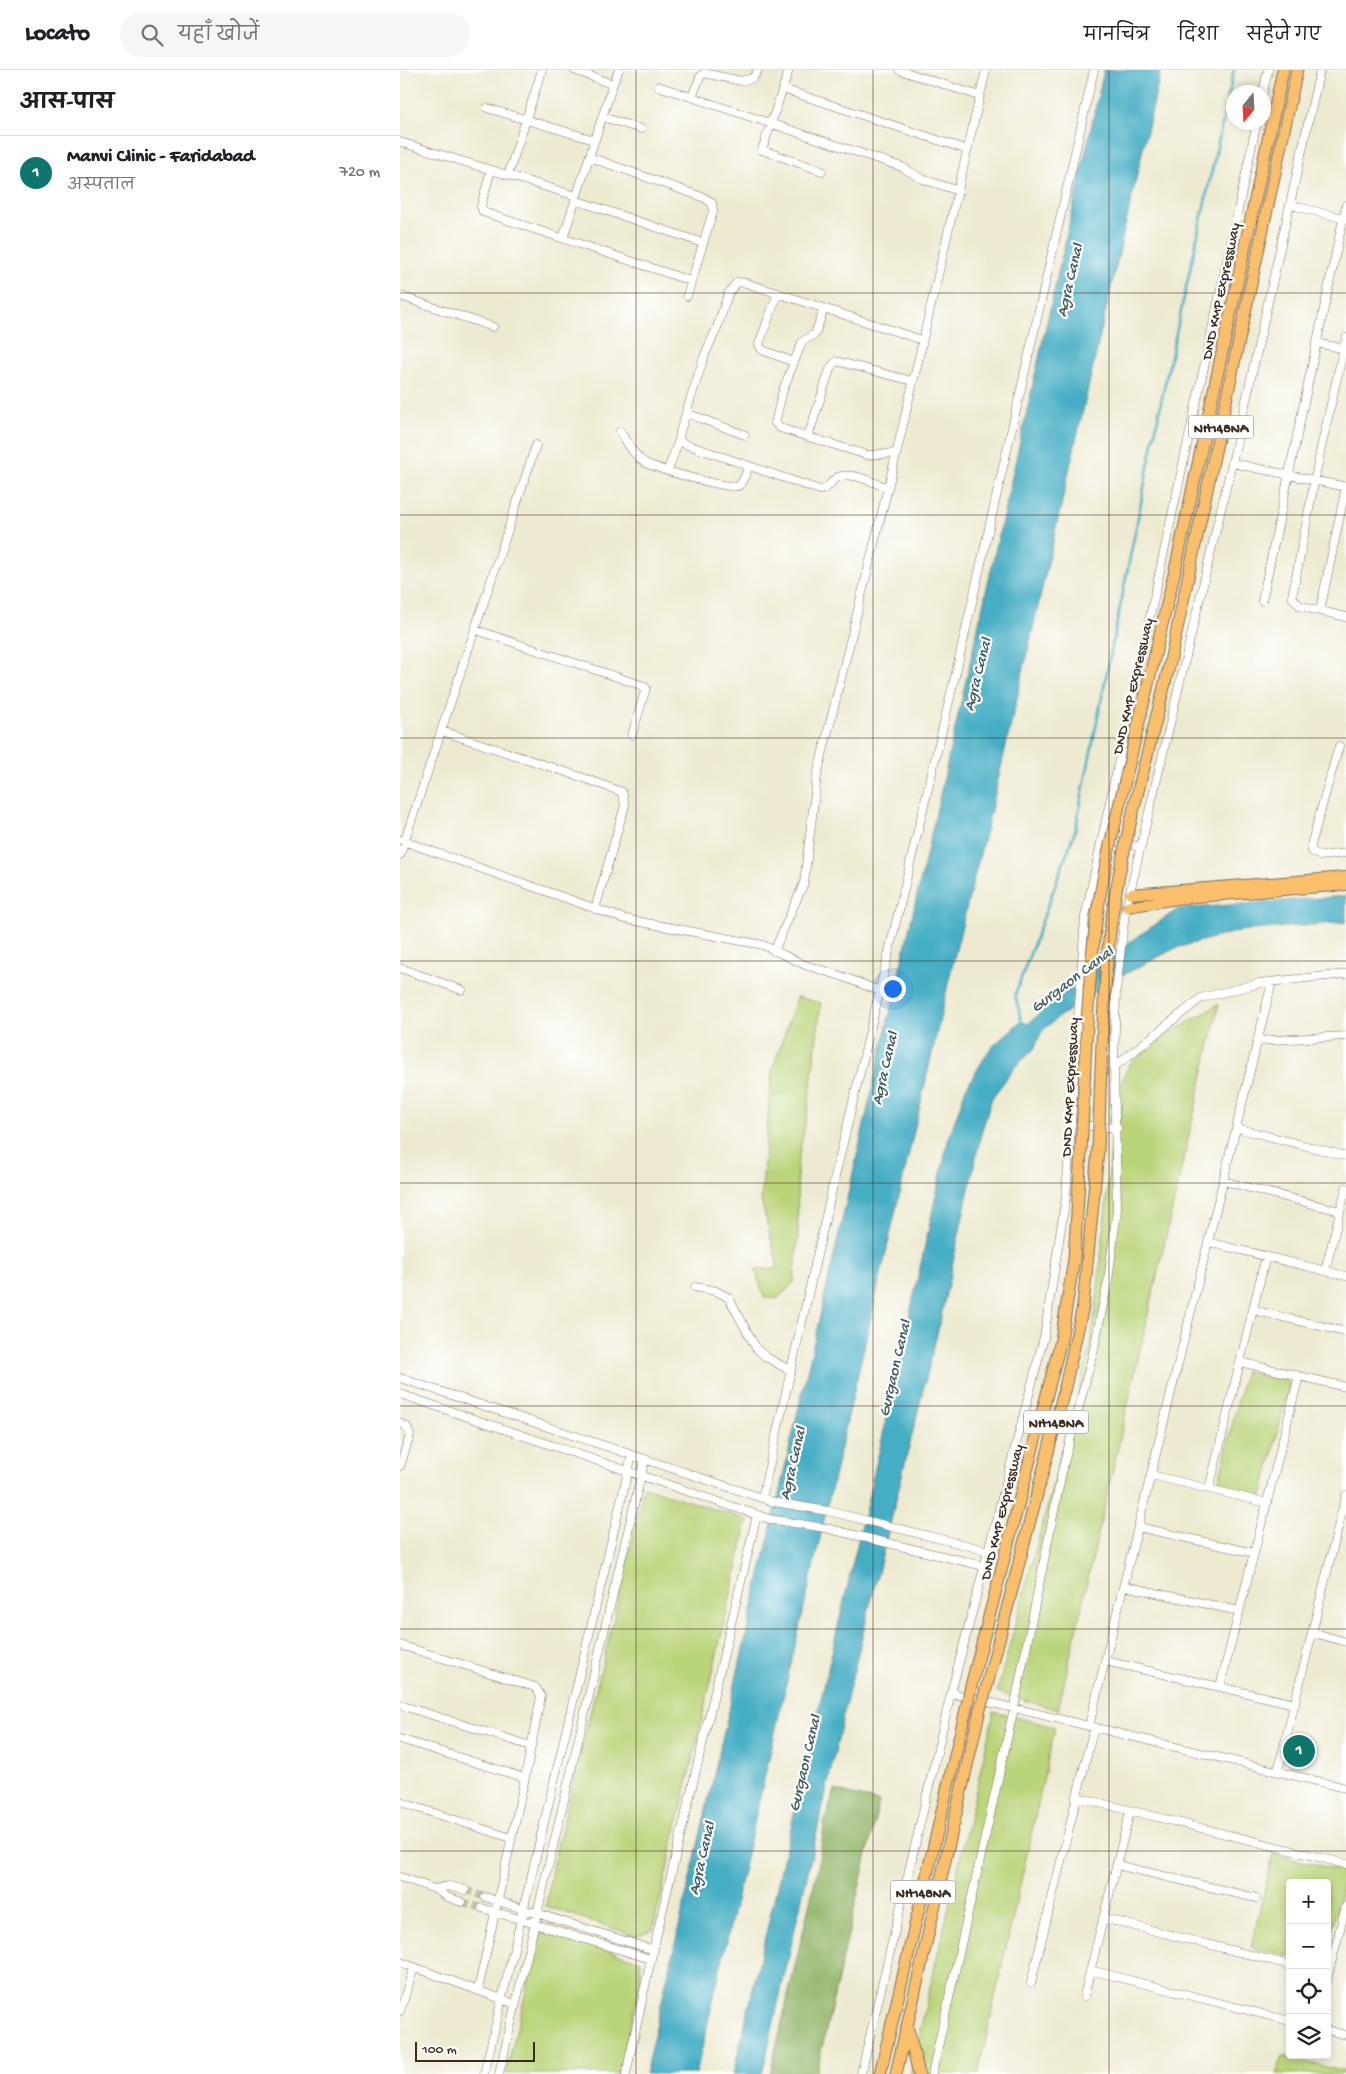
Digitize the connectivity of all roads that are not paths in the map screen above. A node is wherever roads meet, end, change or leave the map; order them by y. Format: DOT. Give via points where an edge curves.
graph roads {
  1 [pos="542,70"];
  2 [pos="574,70"];
  3 [pos="619,70"];
  4 [pos="758,70"];
  5 [pos="789,70"];
  6 [pos="899,70"];
  7 [pos="986,70"];
  8 [pos="1094,70"];
  9 [pos="1268,70"];
  10 [pos="1283,70"];
  11 [pos="1297,70"];
  12 [pos="1320,70"];
  13 [pos="1265,85"];
  14 [pos="612,86"];
  15 [pos="658,86"];
  16 [pos="783,89"];
  17 [pos="980,96"];
  18 [pos="692,97"];
  19 [pos="487,108"];
  20 [pos="602,117"];
  21 [pos="526,120"];
  22 [pos="770,124"];
  23 [pos="641,129"];
  24 [pos="1255,130"];
  25 [pos="594,140"];
  26 [pos="400,142"];
  27 [pos="968,150"];
  28 [pos="589,157"];
  29 [pos="491,170"];
  30 [pos="822,171"];
  31 [pos="508,175"];
  32 [pos="959,191"];
  33 [pos="576,198"];
  34 [pos="1291,205"];
  35 [pos="1346,205"];
  36 [pos="1345,219"];
  37 [pos="563,238"];
  38 [pos="703,243"];
  39 [pos="692,281"];
  40 [pos="778,293"];
  41 [pos="400,296"];
  42 [pos="687,296"];
  43 [pos="824,309"];
  44 [pos="493,327"];
  45 [pos="1346,338"];
  46 [pos="922,340"];
  47 [pos="1316,343"];
  48 [pos="1345,349"];
  49 [pos="794,362"];
  50 [pos="912,381"];
  51 [pos="686,413"];
  52 [pos="620,431"];
  53 [pos="745,435"];
  54 [pos="808,437"];
  55 [pos="679,440"];
  56 [pos="536,445"];
  57 [pos="896,453"];
  58 [pos="1232,464"];
  59 [pos="749,466"];
  60 [pos="668,470"];
  61 [pos="1289,475"];
  62 [pos="1316,481"];
  63 [pos="1346,487"];
  64 [pos="888,488"];
  65 [pos="1262,601"];
  66 [pos="1320,611"];
  67 [pos="1346,617"];
  68 [pos="476,630"];
  69 [pos="442,731"];
  70 [pos="632,735"];
  71 [pos="1339,746"];
  72 [pos="1103,839"];
  73 [pos="402,841"];
  74 [pos="1141,847"];
  75 [pos="1346,853"];
  76 [pos="400,855"];
  77 [pos="1346,877"];
  78 [pos="1346,885"];
  79 [pos="1131,894"];
  80 [pos="1127,906"];
  81 [pos="595,909"];
  82 [pos="774,951"];
  83 [pos="400,968"];
  84 [pos="1346,974"];
  85 [pos="1272,982"];
  86 [pos="462,990"];
  87 [pos="880,991"];
  88 [pos="1346,1036"];
  89 [pos="1257,1041"];
  90 [pos="1114,1067"];
  91 [pos="1072,1125"];
  92 [pos="1117,1128"];
  93 [pos="1236,1128"];
  94 [pos="1346,1156"];
  95 [pos="1223,1181"];
  96 [pos="1346,1188"];
  97 [pos="1340,1211"];
  98 [pos="1208,1242"];
  99 [pos="1266,1256"];
  100 [pos="1325,1271"];
  101 [pos="1346,1276"];
  102 [pos="695,1287"];
  103 [pos="1253,1310"];
  104 [pos="1346,1332"];
  105 [pos="1240,1362"];
  106 [pos="791,1371"];
  107 [pos="1299,1376"];
  108 [pos="400,1378"];
  109 [pos="1346,1387"];
  110 [pos="400,1394"];
  111 [pos="400,1423"];
  112 [pos="632,1455"];
  113 [pos="645,1459"];
  114 [pos="400,1466"];
  115 [pos="628,1470"];
  116 [pos="640,1474"];
  117 [pos="1151,1475"];
  118 [pos="1209,1489"];
  119 [pos="1346,1495"];
  120 [pos="762,1498"];
  121 [pos="1267,1503"];
  122 [pos="758,1515"];
  123 [pos="1343,1524"];
  124 [pos="1138,1527"];
  125 [pos="989,1551"];
  126 [pos="1254,1553"];
  127 [pos="984,1566"];
  128 [pos="1124,1586"];
  129 [pos="1239,1611"];
  130 [pos="1312,1632"];
  131 [pos="1346,1642"];
  132 [pos="400,1645"];
  133 [pos="1106,1661"];
  134 [pos="1220,1687"];
  135 [pos="951,1693"];
  136 [pos="1295,1704"];
  137 [pos="400,1705"];
  138 [pos="1014,1708"];
  139 [pos="1092,1727"];
  140 [pos="400,1739"];
  141 [pos="530,1746"];
  142 [pos="1278,1771"];
  143 [pos="525,1778"];
  144 [pos="1346,1788"];
  145 [pos="1076,1797"];
  146 [pos="400,1802"];
  147 [pos="1130,1811"];
  148 [pos="511,1838"];
  149 [pos="1346,1864"];
  150 [pos="1117,1865"];
  151 [pos="400,1878"];
  152 [pos="435,1889"];
  153 [pos="465,1890"];
  154 [pos="485,1897"];
  155 [pos="1256,1898"];
  156 [pos="498,1901"];
  157 [pos="462,1902"];
  158 [pos="1346,1906"];
  159 [pos="482,1908"];
  160 [pos="523,1909"];
  161 [pos="495,1912"];
  162 [pos="536,1914"];
  163 [pos="1103,1918"];
  164 [pos="521,1919"];
  165 [pos="534,1922"];
  166 [pos="654,1950"];
  167 [pos="651,1959"];
  168 [pos="400,1962"];
  169 [pos="1286,1964"];
  170 [pos="414,1967"];
  171 [pos="1330,1969"];
  172 [pos="1090,1970"];
  173 [pos="1031,1983"];
  174 [pos="478,1990"];
  175 [pos="1084,1996"];
  176 [pos="502,1999"];
  177 [pos="516,2004"];
  178 [pos="400,2011"];
  179 [pos="1286,2020"];
  180 [pos="907,2027"];
  181 [pos="1331,2031"];
  182 [pos="1346,2035"];
  183 [pos="484,2074"];
  184 [pos="499,2074"];
  185 [pos="626,2074"];
  186 [pos="861,2074"];
  187 [pos="880,2074"];
  188 [pos="896,2074"];
  189 [pos="919,2074"];
  190 [pos="932,2074"];
  1 -- 21 [label="street"];
  2 -- 14 [label="street"];
  3 -- 14 [label="street"];
  4 -- 18 [label="street" via="752,78 741,81 704,73"];
  5 -- 16 [label="street"];
  6 -- 17 [label="street"];
  7 -- 17 [label="street"];
  8 -- 87 [label="street"];
  9 -- 13 [label="street"];
  10 -- 187 [label="highway, DND KMP Expressway / NH148NA, bridge" via="1176,566 1106,859 1089,983 1074,1259 1061,1340 971,1686"];
  11 -- 180 [label="highway, DND KMP Expressway / NH148NA, bridge" via="1168,671 1122,861 1110,930 1098,1151 1083,1306 980,1709"];
  12 -- 34 [label="street"];
  14 -- 20 [label="street"];
  15 -- 18 [label="street"];
  16 -- 22 [label="street"];
  16 -- 27 [label="street"];
  17 -- 27 [label="street"];
  18 -- 22 [label="street"];
  19 -- 21 [label="street"];
  20 -- 23 [label="street"];
  20 -- 25 [label="street"];
  21 -- 25 [label="street"];
  21 -- 31 [label="street"];
  22 -- 30 [label="street" via="763,151"];
  22 -- 32 [label="street" via="902,167 918,178"];
  24 -- 72 [label="street"];
  25 -- 28 [label="street"];
  26 -- 29 [label="street"];
  27 -- 32 [label="street"];
  28 -- 33 [label="street"];
  28 -- 38 [label="street" via="710,201 713,211"];
  29 -- 31 [label="street"];
  29 -- 37 [label="street" via="481,206 483,212"];
  31 -- 33 [label="street"];
  32 -- 46 [label="street"];
  33 -- 37 [label="street"];
  33 -- 38 [label="street"];
  34 -- 36 [label="street"];
  34 -- 58 [label="street"];
  35 -- 36 [label="street"];
  36 -- 47 [label="street"];
  37 -- 39 [label="street"];
  38 -- 39 [label="street"];
  39 -- 42 [label="street"];
  40 -- 43 [label="street"];
  40 -- 49 [label="street" via="758,344 762,350"];
  40 -- 51 [label="street" via="740,282 731,288"];
  41 -- 44 [label="street"];
  43 -- 46 [label="street"];
  43 -- 49 [label="street" via="815,334 804,339"];
  45 -- 48 [label="street"];
  46 -- 50 [label="street"];
  47 -- 48 [label="street"];
  47 -- 61 [label="street"];
  48 -- 62 [label="street"];
  49 -- 54 [label="street" via="775,423 780,428"];
  50 -- 54 [label="street" via="836,361 830,369"];
  50 -- 57 [label="street"];
  51 -- 53 [label="street"];
  51 -- 55 [label="street"];
  52 -- 60 [label="street" via="641,460"];
  54 -- 57 [label="street" via="867,455"];
  55 -- 59 [label="street"];
  55 -- 60 [label="street"];
  56 -- 68 [label="street"];
  57 -- 64 [label="street"];
  58 -- 61 [label="street"];
  58 -- 74 [label="street"];
  59 -- 60 [label="street" via="742,482 733,488"];
  59 -- 64 [label="street" via="820,490 836,478 846,476"];
  61 -- 62 [label="street"];
  61 -- 65 [label="street"];
  62 -- 63 [label="street"];
  62 -- 66 [label="street" via="1292,597 1300,606"];
  63 -- 66 [label="street"];
  64 -- 82 [label="street" via="817,776 804,883"];
  66 -- 67 [label="street"];
  68 -- 69 [label="street"];
  68 -- 70 [label="street" via="644,686 645,698"];
  69 -- 73 [label="street"];
  69 -- 81 [label="street" via="622,792 625,805"];
  71 -- 75 [label="street" via="1311,845 1312,851 1320,856"];
  72 -- 74 [label="street"];
  72 -- 91 [label="street" via="1085,917"];
  73 -- 76 [label="street"];
  73 -- 81 [label="street"];
  74 -- 79 [label="street"];
  77 -- 79 [label="main road"];
  78 -- 80 [label="main road" via="1183,898"];
  79 -- 80 [label="street"];
  80 -- 90 [label="street" via="1117,979"];
  81 -- 82 [label="street" via="625,919 756,943"];
  82 -- 87 [label="street" via="805,966"];
  83 -- 86 [label="street"];
  84 -- 85 [label="street"];
  85 -- 89 [label="street"];
  85 -- 90 [label="street" via="1201,998"];
  87 -- 106 [label="street"];
  88 -- 89 [label="street"];
  89 -- 93 [label="street"];
  90 -- 92 [label="street"];
  91 -- 92 [label="street"];
  91 -- 125 [label="street" via="1066,1196 1044,1337"];
  92 -- 138 [label="street" via="1117,1209 1108,1281 1063,1467"];
  93 -- 94 [label="street"];
  93 -- 95 [label="street"];
  95 -- 97 [label="street"];
  95 -- 98 [label="street"];
  96 -- 97 [label="street"];
  97 -- 100 [label="street"];
  98 -- 99 [label="street"];
  98 -- 117 [label="street"];
  99 -- 100 [label="street"];
  99 -- 103 [label="street"];
  100 -- 101 [label="street"];
  102 -- 106 [label="street" via="716,1291 729,1298 756,1348"];
  103 -- 104 [label="street"];
  103 -- 105 [label="street"];
  105 -- 107 [label="street"];
  105 -- 118 [label="street"];
  106 -- 120 [label="street"];
  107 -- 109 [label="street"];
  107 -- 121 [label="street"];
  108 -- 112 [label="street"];
  110 -- 115 [label="street"];
  111 -- 114 [label="street" via="407,1427 410,1435"];
  112 -- 113 [label="street"];
  112 -- 115 [label="street"];
  113 -- 116 [label="street"];
  113 -- 120 [label="street"];
  115 -- 116 [label="street"];
  115 -- 160 [label="street"];
  116 -- 122 [label="street"];
  116 -- 162 [label="street"];
  117 -- 118 [label="street"];
  117 -- 124 [label="street"];
  118 -- 121 [label="street"];
  119 -- 123 [label="street"];
  120 -- 125 [label="street"];
  121 -- 126 [label="street"];
  122 -- 127 [label="street"];
  122 -- 166 [label="street"];
  123 -- 130 [label="street"];
  124 -- 126 [label="street"];
  124 -- 128 [label="street"];
  125 -- 127 [label="street"];
  126 -- 129 [label="street"];
  127 -- 135 [label="street"];
  128 -- 129 [label="street"];
  128 -- 133 [label="street"];
  129 -- 134 [label="street"];
  130 -- 131 [label="street"];
  130 -- 136 [label="street"];
  132 -- 141 [label="street" via="538,1689 541,1696"];
  133 -- 134 [label="street"];
  133 -- 139 [label="street"];
  134 -- 136 [label="street"];
  135 -- 138 [label="street"];
  135 -- 186 [label="street"];
  136 -- 142 [label="street"];
  137 -- 141 [label="street"];
  138 -- 139 [label="street"];
  138 -- 190 [label="street"];
  139 -- 142 [label="street"];
  139 -- 145 [label="street"];
  140 -- 143 [label="street"];
  141 -- 143 [label="street"];
  142 -- 144 [label="street"];
  143 -- 148 [label="street"];
  145 -- 147 [label="street"];
  145 -- 173 [label="street"];
  146 -- 148 [label="street"];
  147 -- 149 [label="street"];
  147 -- 150 [label="street"];
  148 -- 156 [label="street"];
  150 -- 155 [label="street"];
  150 -- 163 [label="street"];
  151 -- 152 [label="street"];
  152 -- 153 [label="street" via="449,1886"];
  152 -- 157 [label="street"];
  154 -- 156 [label="street"];
  156 -- 160 [label="street"];
  156 -- 161 [label="street"];
  158 -- 171 [label="street"];
  159 -- 161 [label="street"];
  160 -- 162 [label="street"];
  160 -- 164 [label="street"];
  161 -- 164 [label="street"];
  161 -- 174 [label="street"];
  162 -- 165 [label="street"];
  162 -- 166 [label="street"];
  163 -- 169 [label="street"];
  163 -- 172 [label="street"];
  164 -- 165 [label="street"];
  164 -- 176 [label="street"];
  165 -- 167 [label="street"];
  165 -- 177 [label="street"];
  166 -- 167 [label="street"];
  167 -- 185 [label="street"];
  168 -- 170 [label="street"];
  170 -- 174 [label="street"];
  170 -- 178 [label="street"];
  172 -- 175 [label="street"];
  172 -- 179 [label="street"];
  174 -- 176 [label="street"];
  176 -- 177 [label="street"];
  176 -- 183 [label="street"];
  177 -- 184 [label="street"];
  180 -- 188 [label="highway, DND KMP Expressway / NH148NA"];
  180 -- 189 [label="highway"];
  181 -- 182 [label="street"];
}
